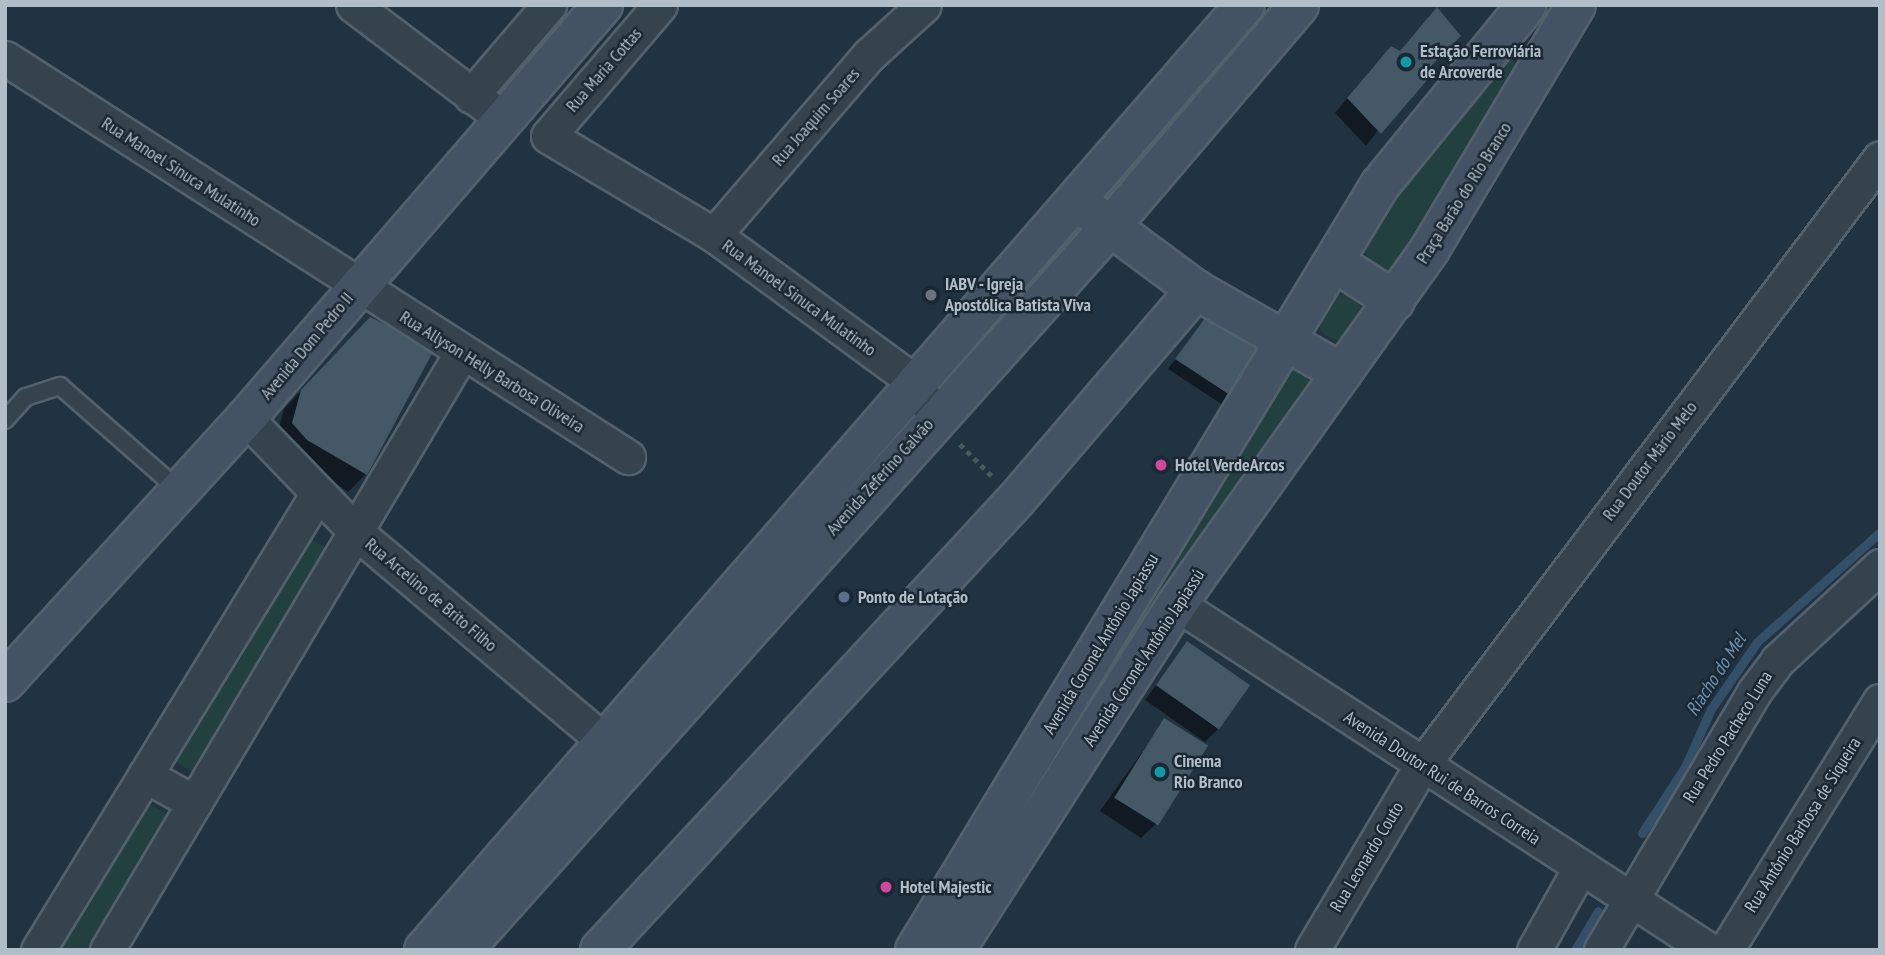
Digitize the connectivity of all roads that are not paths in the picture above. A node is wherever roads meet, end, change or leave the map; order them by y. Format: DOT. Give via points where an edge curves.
graph roads {
  1 [pos="353,5"];
  2 [pos="549,5"];
  3 [pos="603,5"];
  4 [pos="660,5"];
  5 [pos="924,5"];
  6 [pos="1245,5"];
  7 [pos="1298,5"];
  8 [pos="1527,5"];
  9 [pos="1576,5"];
  10 [pos="1496,39"];
  11 [pos="5,58"];
  12 [pos="1539,72"];
  13 [pos="471,96"];
  14 [pos="504,119"];
  15 [pos="548,135"];
  16 [pos="1880,158"];
  17 [pos="1074,196"];
  18 [pos="1108,229"];
  19 [pos="714,235"];
  20 [pos="1336,263"];
  21 [pos="357,287"];
  22 [pos="1196,290"];
  23 [pos="1395,301"];
  24 [pos="1287,339"];
  25 [pos="462,352"];
  26 [pos="1342,373"];
  27 [pos="916,383"];
  28 [pos="934,417"];
  29 [pos="246,418"];
  30 [pos="5,420"];
  31 [pos="628,457"];
  32 [pos="180,491"];
  33 [pos="318,493"];
  34 [pos="357,533"];
  35 [pos="1880,566"];
  36 [pos="1177,604"];
  37 [pos="5,682"];
  38 [pos="1880,701"];
  39 [pos="614,750"];
  40 [pos="1422,765"];
  41 [pos="145,775"];
  42 [pos="195,803"];
  43 [pos="1580,868"];
  44 [pos="1630,898"];
  45 [pos="952,933"];
  46 [pos="38,950"];
  47 [pos="107,950"];
  48 [pos="424,950"];
  49 [pos="463,950"];
  50 [pos="600,950"];
  51 [pos="915,950"];
  52 [pos="1312,950"];
  53 [pos="1534,950"];
  54 [pos="1601,950"];
  55 [pos="1709,950"];
  56 [pos="1726,950"];
  1 -- 13 [label="street"];
  2 -- 13 [label="street"];
  3 -- 14 [label="street, Avenida Dom Pedro II"];
  4 -- 15 [label="street, Rua Maria Cottas"];
  5 -- 19 [label="street, Rua Joaquim Soares" via="869,55"];
  6 -- 17 [label="street, Avenida Zeferino Galvão"];
  7 -- 18 [label="street, Avenida Zeferino Galvão"];
  8 -- 10 [label="street"];
  9 -- 12 [label="street, Praça Barão do Rio Branco"];
  10 -- 12 [label="street" via="1526,44"];
  10 -- 20 [label="street" via="1408,144"];
  11 -- 21 [label="street, Rua Manoel Sinuca Mulatinho"];
  12 -- 23 [label="street, Praça Barão do Rio Branco"];
  13 -- 14 [label="street"];
  14 -- 21 [label="street, Avenida Dom Pedro II"];
  15 -- 19 [label="street, Rua Manoel Sinuca Mulatinho"];
  16 -- 40 [label="street, Rua Doutor Mário Melo"];
  17 -- 18 [label="street"];
  17 -- 27 [label="street, Avenida Zeferino Galvão"];
  18 -- 22 [label="street"];
  18 -- 28 [label="street, Avenida Zeferino Galvão"];
  19 -- 27 [label="street, Rua Manoel Sinuca Mulatinho"];
  20 -- 23 [label="street"];
  20 -- 24 [label="street"];
  21 -- 25 [label="street, Rua Allyson Helly Barbosa Oliveira"];
  21 -- 29 [label="street, Avenida Dom Pedro II"];
  22 -- 24 [label="street"];
  22 -- 50 [label="street" via="1016,500"];
  23 -- 26 [label="street, Praça Barão do Rio Branco"];
  24 -- 26 [label="street"];
  24 -- 45 [label="street, Avenida Coronel Antônio Japiassu"];
  25 -- 31 [label="street, Rua Allyson Helly Barbosa Oliveira"];
  25 -- 34 [label="street"];
  26 -- 36 [label="street, Avenida Coronel Antônio Japiassú"];
  27 -- 28 [label="street, Rua Manoel Sinuca Mulatinho"];
  27 -- 39 [label="street, Avenida Zeferino Galvão"];
  28 -- 39 [label="street, Avenida Zeferino Galvão"];
  29 -- 32 [label="street, Avenida Dom Pedro II"];
  29 -- 33 [label="street, Rua Arcelino de Brito Filho"];
  30 -- 32 [label="lane" via="26,397 60,386"];
  32 -- 37 [label="street, Avenida Dom Pedro II"];
  33 -- 34 [label="street, Rua Arcelino de Brito Filho"];
  33 -- 41 [label="street"];
  34 -- 39 [label="street, Rua Arcelino de Brito Filho"];
  34 -- 42 [label="street"];
  35 -- 44 [label="street, Rua Pedro Pacheco Luna" via="1795,643 1754,691"];
  36 -- 40 [label="street, Avenida Doutor Rui de Barros Correia"];
  36 -- 45 [label="street, Avenida Coronel Antônio Japiassú"];
  38 -- 56 [label="street, Rua Antônio Barbosa de Siqueira"];
  39 -- 48 [label="street, Avenida Zeferino Galvão"];
  39 -- 49 [label="street, Avenida Zeferino Galvão"];
  40 -- 43 [label="street, Avenida Doutor Rui de Barros Correia"];
  40 -- 52 [label="street, Rua Leonardo Couto"];
  41 -- 42 [label="street"];
  41 -- 46 [label="street"];
  42 -- 47 [label="street"];
  43 -- 44 [label="street, Avenida Doutor Rui de Barros Correia"];
  43 -- 53 [label="street"];
  44 -- 54 [label="street, Rua Pedro Pacheco Luna"];
  44 -- 55 [label="street, Avenida Doutor Rui de Barros Correia"];
  45 -- 51 [label="street, Avenida Coronel Antônio Japiassu"];
}
